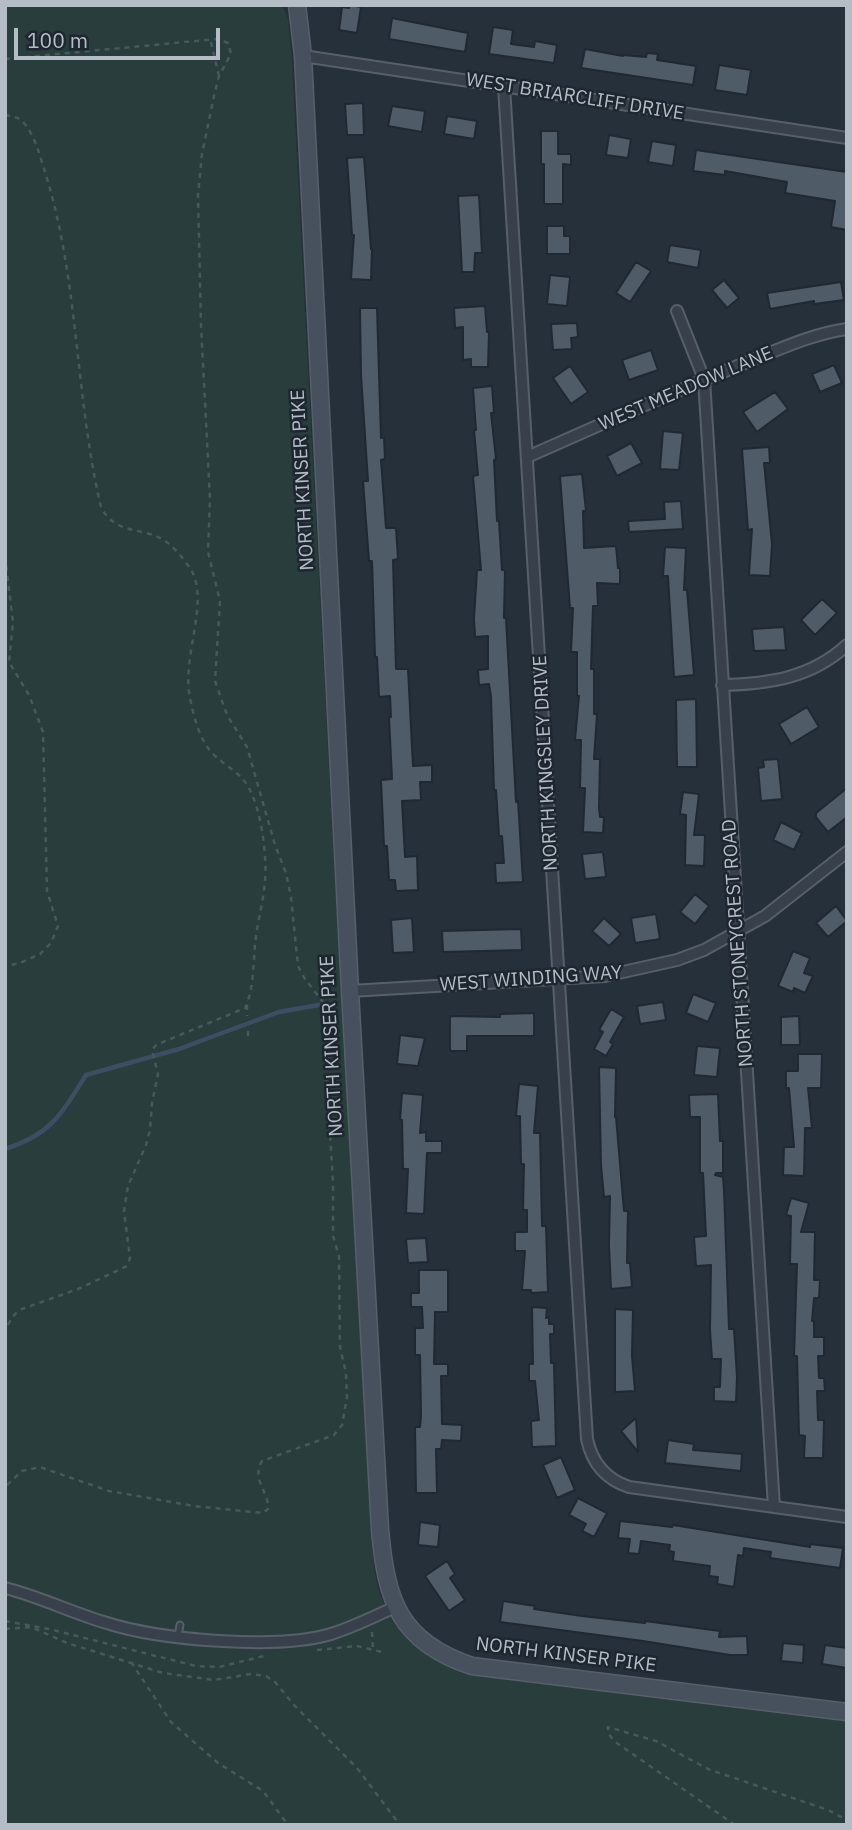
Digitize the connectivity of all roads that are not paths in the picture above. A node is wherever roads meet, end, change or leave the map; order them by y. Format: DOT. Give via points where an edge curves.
graph roads {
  1 [pos="297,5"];
  2 [pos="303,55"];
  3 [pos="504,86"];
  4 [pos="847,138"];
  5 [pos="677,312"];
  6 [pos="847,329"];
  7 [pos="704,379"];
  8 [pos="527,457"];
  9 [pos="847,645"];
  10 [pos="722,685"];
  11 [pos="847,852"];
  12 [pos="738,933"];
  13 [pos="559,978"];
  14 [pos="350,991"];
  15 [pos="774,1507"];
  16 [pos="847,1517"];
  17 [pos="5,1588"];
  18 [pos="395,1607"];
  19 [pos="847,1712"];
  1 -- 2 [label="street, NORTH KINSER PIKE"];
  2 -- 3 [label="street, WEST BRIARCLIFF DRIVE"];
  2 -- 14 [label="street, NORTH KINSER PIKE"];
  3 -- 4 [label="street, WEST BRIARCLIFF DRIVE"];
  3 -- 8 [label="street, NORTH KINGSLEY DRIVE"];
  5 -- 7 [label="street, NORTH STONEYCREST ROAD"];
  6 -- 7 [label="street, WEST MEADOW LANE" via="807,338"];
  7 -- 8 [label="street, WEST MEADOW LANE"];
  7 -- 10 [label="street, NORTH STONEYCREST ROAD"];
  8 -- 13 [label="street, NORTH KINGSLEY DRIVE"];
  9 -- 10 [label="street" via="826,662 789,678"];
  10 -- 12 [label="street, NORTH STONEYCREST ROAD"];
  11 -- 12 [label="street, WEST WINDING WAY"];
  12 -- 13 [label="street, WEST WINDING WAY" via="653,967"];
  12 -- 15 [label="street, NORTH STONEYCREST ROAD"];
  13 -- 14 [label="street, WEST WINDING WAY"];
  13 -- 15 [label="street, NORTH KINGSLEY DRIVE" via="590,1452 600,1469 629,1487"];
  14 -- 18 [label="street, NORTH KINSER PIKE" via="380,1529 386,1579"];
  15 -- 16 [label="street"];
  17 -- 18 [label="street" via="115,1626 277,1642 329,1635"];
  18 -- 19 [label="street, NORTH KINSER PIKE" via="432,1648 472,1666"];
}
